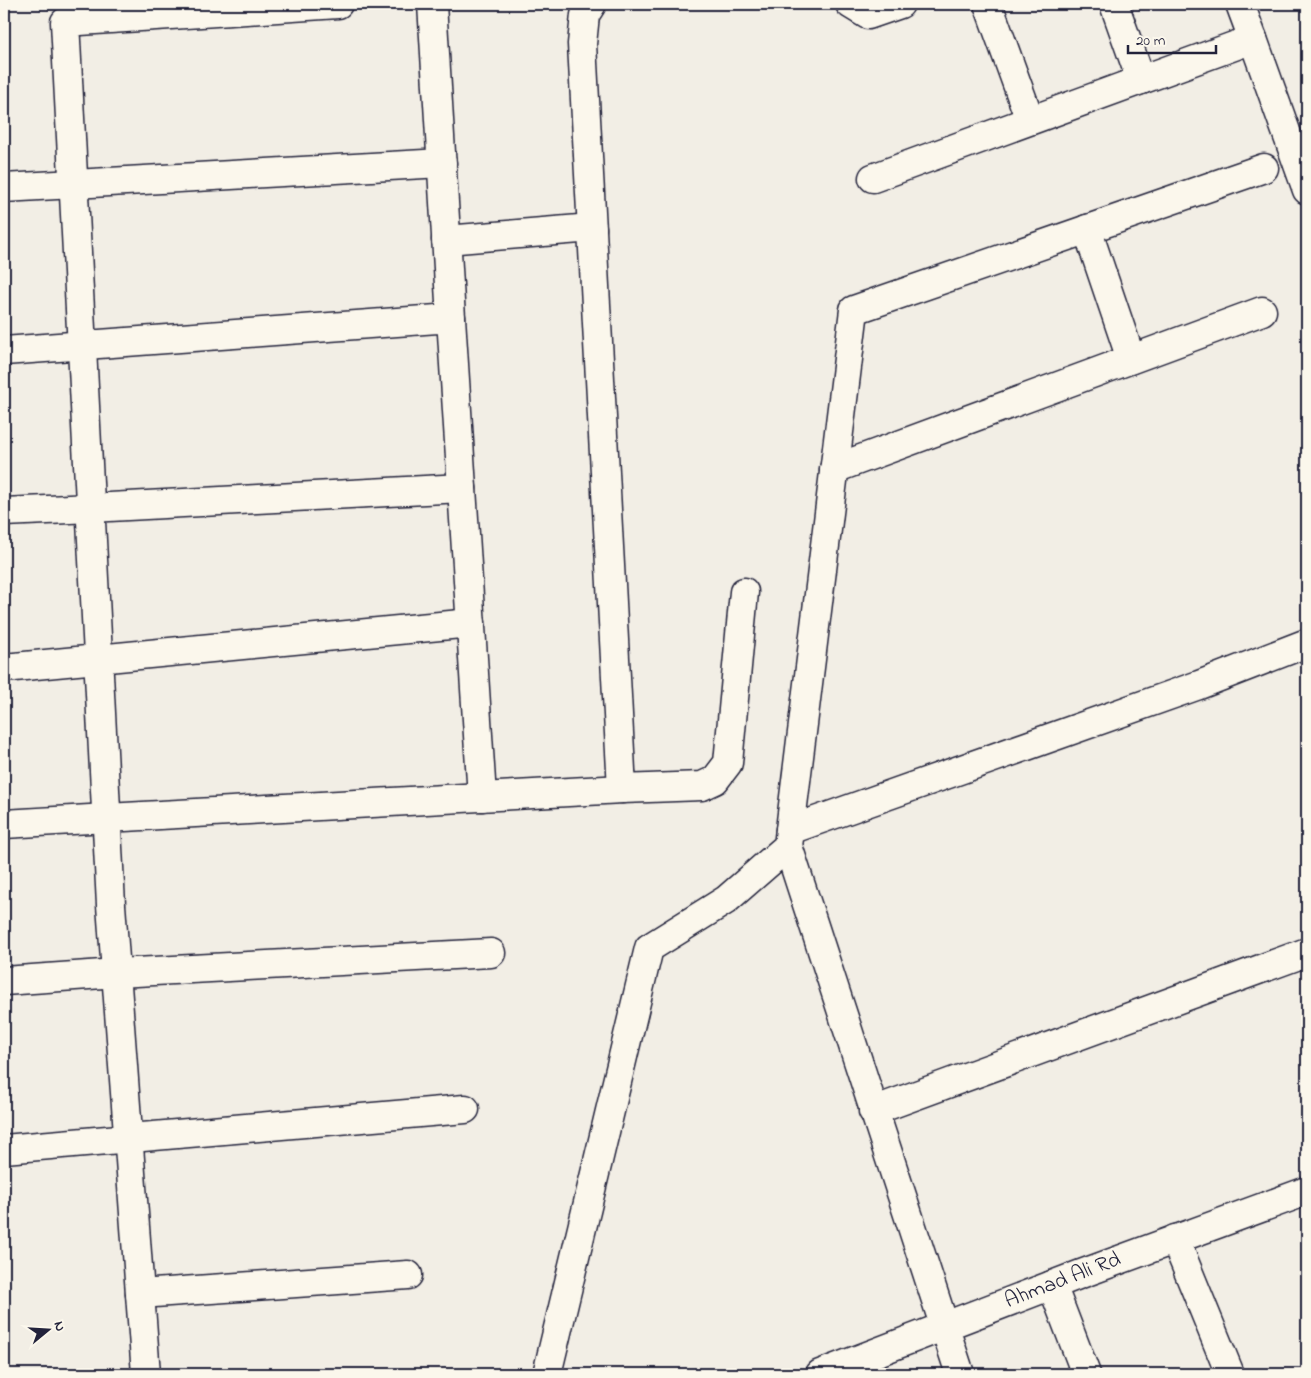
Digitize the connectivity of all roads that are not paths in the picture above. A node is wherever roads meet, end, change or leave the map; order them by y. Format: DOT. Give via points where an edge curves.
graph roads {
  1 [pos="338,4"];
  2 [pos="432,4"];
  3 [pos="592,4"];
  4 [pos="850,4"];
  5 [pos="900,4"];
  6 [pos="988,4"];
  7 [pos="1114,4"];
  8 [pos="1240,4"];
  9 [pos="1253,39"];
  10 [pos="1141,80"];
  11 [pos="1030,120"];
  12 [pos="442,163"];
  13 [pos="1264,168"];
  14 [pos="873,178"];
  15 [pos="73,183"];
  16 [pos="4,188"];
  17 [pos="1307,190"];
  18 [pos="592,228"];
  19 [pos="1087,229"];
  20 [pos="446,240"];
  21 [pos="1262,311"];
  22 [pos="451,318"];
  23 [pos="82,345"];
  24 [pos="4,351"];
  25 [pos="1131,359"];
  26 [pos="834,469"];
  27 [pos="462,488"];
  28 [pos="91,508"];
  29 [pos="4,512"];
  30 [pos="744,592"];
  31 [pos="471,623"];
  32 [pos="1307,643"];
  33 [pos="99,659"];
  34 [pos="4,668"];
  35 [pos="622,789"];
  36 [pos="482,797"];
  37 [pos="107,818"];
  38 [pos="4,824"];
  39 [pos="789,838"];
  40 [pos="491,952"];
  41 [pos="1307,952"];
  42 [pos="117,973"];
  43 [pos="4,981"];
  44 [pos="465,1109"];
  45 [pos="873,1111"];
  46 [pos="130,1138"];
  47 [pos="4,1149"];
  48 [pos="1307,1191"];
  49 [pos="1175,1239"];
  50 [pos="408,1275"];
  51 [pos="1052,1285"];
  52 [pos="140,1294"];
  53 [pos="943,1327"];
  54 [pos="146,1374"];
  55 [pos="547,1374"];
  56 [pos="820,1374"];
  57 [pos="960,1374"];
  58 [pos="1086,1374"];
  59 [pos="1230,1374"];
  1 -- 15 [label="street" via="65,22"];
  2 -- 12 [label="street"];
  3 -- 18 [label="street" via="585,15 582,44"];
  4 -- 5 [label="street" via="868,15"];
  6 -- 11 [label="street"];
  7 -- 10 [label="street"];
  8 -- 9 [label="street"];
  9 -- 10 [label="street"];
  9 -- 17 [label="street"];
  10 -- 11 [label="street"];
  11 -- 14 [label="street"];
  12 -- 15 [label="street"];
  12 -- 20 [label="street"];
  13 -- 19 [label="street"];
  15 -- 16 [label="street"];
  15 -- 23 [label="street"];
  18 -- 20 [label="street"];
  18 -- 35 [label="street"];
  19 -- 25 [label="street"];
  19 -- 26 [label="street" via="854,310"];
  20 -- 22 [label="street"];
  21 -- 25 [label="street"];
  22 -- 23 [label="street"];
  22 -- 27 [label="street"];
  23 -- 24 [label="street"];
  23 -- 28 [label="street"];
  25 -- 26 [label="street"];
  26 -- 39 [label="street"];
  27 -- 28 [label="street"];
  27 -- 31 [label="street"];
  28 -- 29 [label="street"];
  28 -- 33 [label="street"];
  30 -- 35 [label="street" via="728,763 715,780 702,786"];
  31 -- 33 [label="street"];
  31 -- 36 [label="street"];
  32 -- 39 [label="street"];
  33 -- 34 [label="street"];
  33 -- 37 [label="street"];
  35 -- 36 [label="street"];
  36 -- 37 [label="street"];
  37 -- 38 [label="street"];
  37 -- 42 [label="street"];
  39 -- 45 [label="street"];
  39 -- 55 [label="street" via="726,900 649,948"];
  40 -- 42 [label="street"];
  41 -- 45 [label="street"];
  42 -- 43 [label="street"];
  42 -- 46 [label="street"];
  44 -- 46 [label="street"];
  45 -- 53 [label="street"];
  46 -- 47 [label="street"];
  46 -- 52 [label="street"];
  48 -- 49 [label="street, Ahmad Ali Rd"];
  49 -- 51 [label="street, Ahmad Ali Rd"];
  49 -- 59 [label="street"];
  50 -- 52 [label="street"];
  51 -- 53 [label="street, Ahmad Ali Rd"];
  51 -- 58 [label="street"];
  52 -- 54 [label="street"];
  53 -- 56 [label="street, Ahmad Ali Rd"];
  53 -- 57 [label="street"];
}
